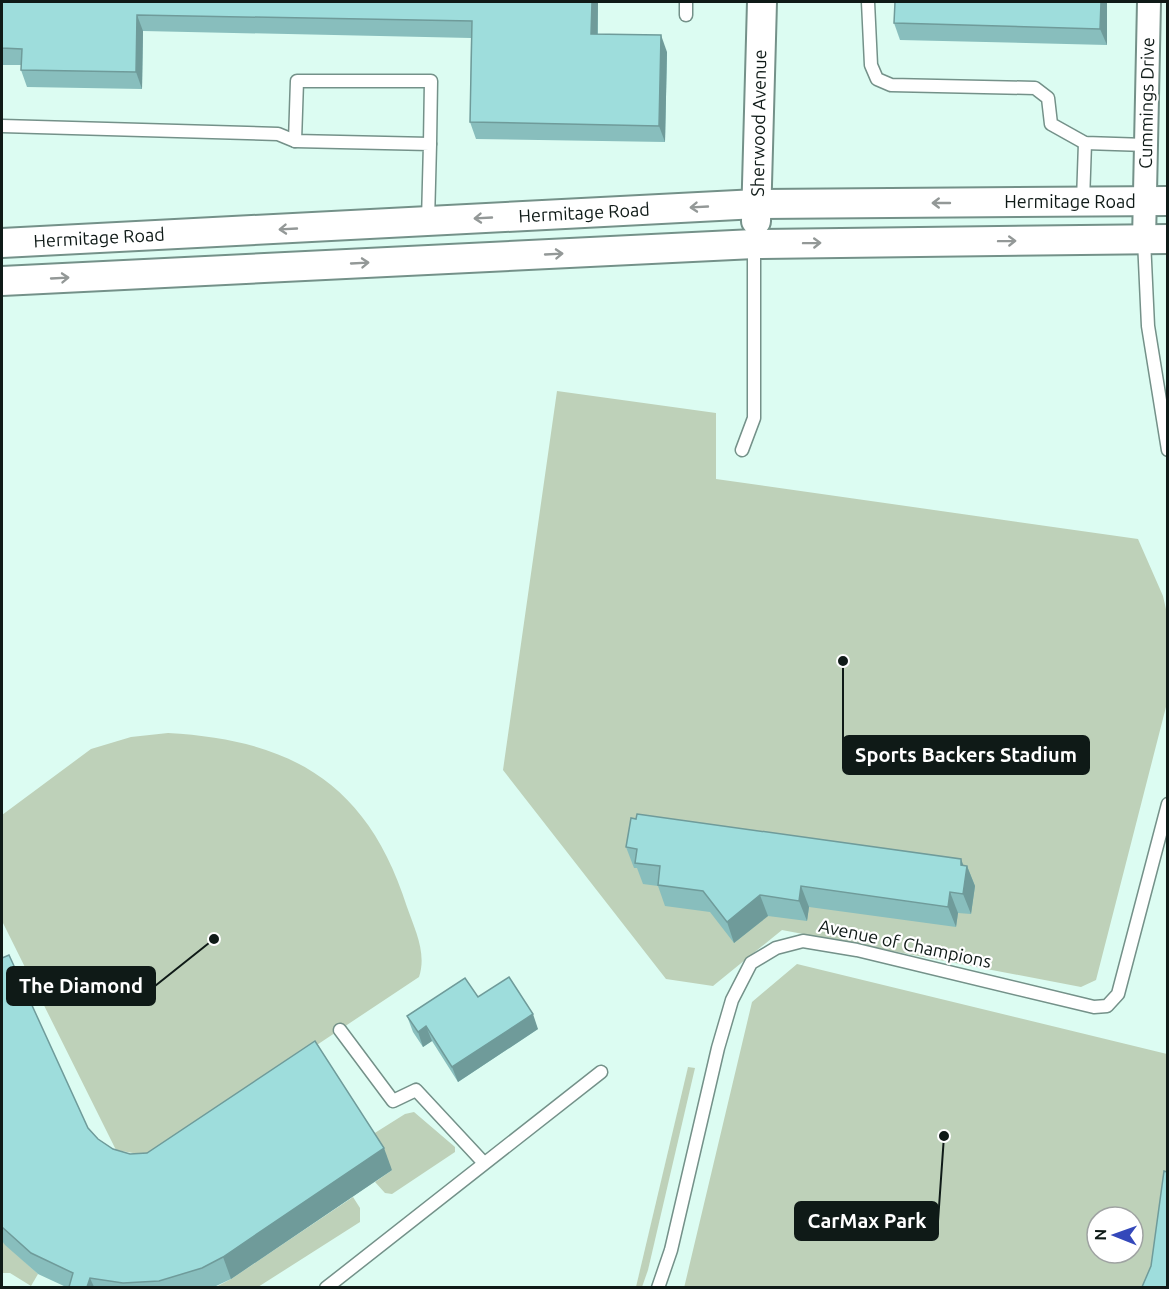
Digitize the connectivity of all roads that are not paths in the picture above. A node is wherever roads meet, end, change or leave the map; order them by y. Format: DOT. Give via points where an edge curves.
graph roads {
  1 [pos="686,2"];
  2 [pos="762,2"];
  3 [pos="868,2"];
  4 [pos="1149,2"];
  5 [pos="686,15"];
  6 [pos="2,126"];
  7 [pos="295,141"];
  8 [pos="1084,143"];
  9 [pos="430,144"];
  10 [pos="1146,145"];
  11 [pos="1156,201"];
  12 [pos="1083,202"];
  13 [pos="757,204"];
  14 [pos="428,221"];
  15 [pos="1156,239"];
  16 [pos="2,243"];
  17 [pos="754,244"];
  18 [pos="2,281"];
  19 [pos="742,450"];
  20 [pos="1167,450"];
  21 [pos="1167,804"];
  22 [pos="340,1030"];
  23 [pos="601,1072"];
  24 [pos="483,1162"];
  25 [pos="326,1287"];
  26 [pos="658,1287"];
  1 -- 5 [label="lane"];
  2 -- 13 [label="street, Sherwood Avenue"];
  3 -- 8 [label="lane" via="871,66 877,79 891,85 1035,88 1048,98 1051,124"];
  4 -- 10 [label="street, Cummings Drive"];
  6 -- 7 [label="lane" via="278,134"];
  7 -- 9 [label="lane"];
  7 -- 9 [label="lane" via="297,81 431,81"];
  8 -- 10 [label="lane"];
  8 -- 12 [label="lane"];
  9 -- 14 [label="lane"];
  10 -- 11 [label="street, Cummings Drive"];
  11 -- 12 [label="street, Hermitage Road"];
  11 -- 15 [label="street, Cummings Drive"];
  12 -- 13 [label="street, Hermitage Road, one-way"];
  13 -- 14 [label="street, Hermitage Road, one-way"];
  13 -- 17 [label="street, Sherwood Avenue"];
  14 -- 16 [label="street, Hermitage Road, one-way"];
  17 -- 15 [label="street, Hermitage Road, one-way"];
  15 -- 20 [label="lane" via="1148,326"];
  18 -- 17 [label="street, Hermitage Road, one-way"];
  17 -- 19 [label="lane" via="754,418"];
  21 -- 26 [label="lane, Avenue of Champions" via="1118,994 1107,1006 1094,1007 857,950 803,941 776,948 751,963 732,1000 718,1048 671,1250"];
  22 -- 24 [label="lane" via="393,1101 416,1090"];
  23 -- 24 [label="lane"];
  24 -- 25 [label="lane"];
}
